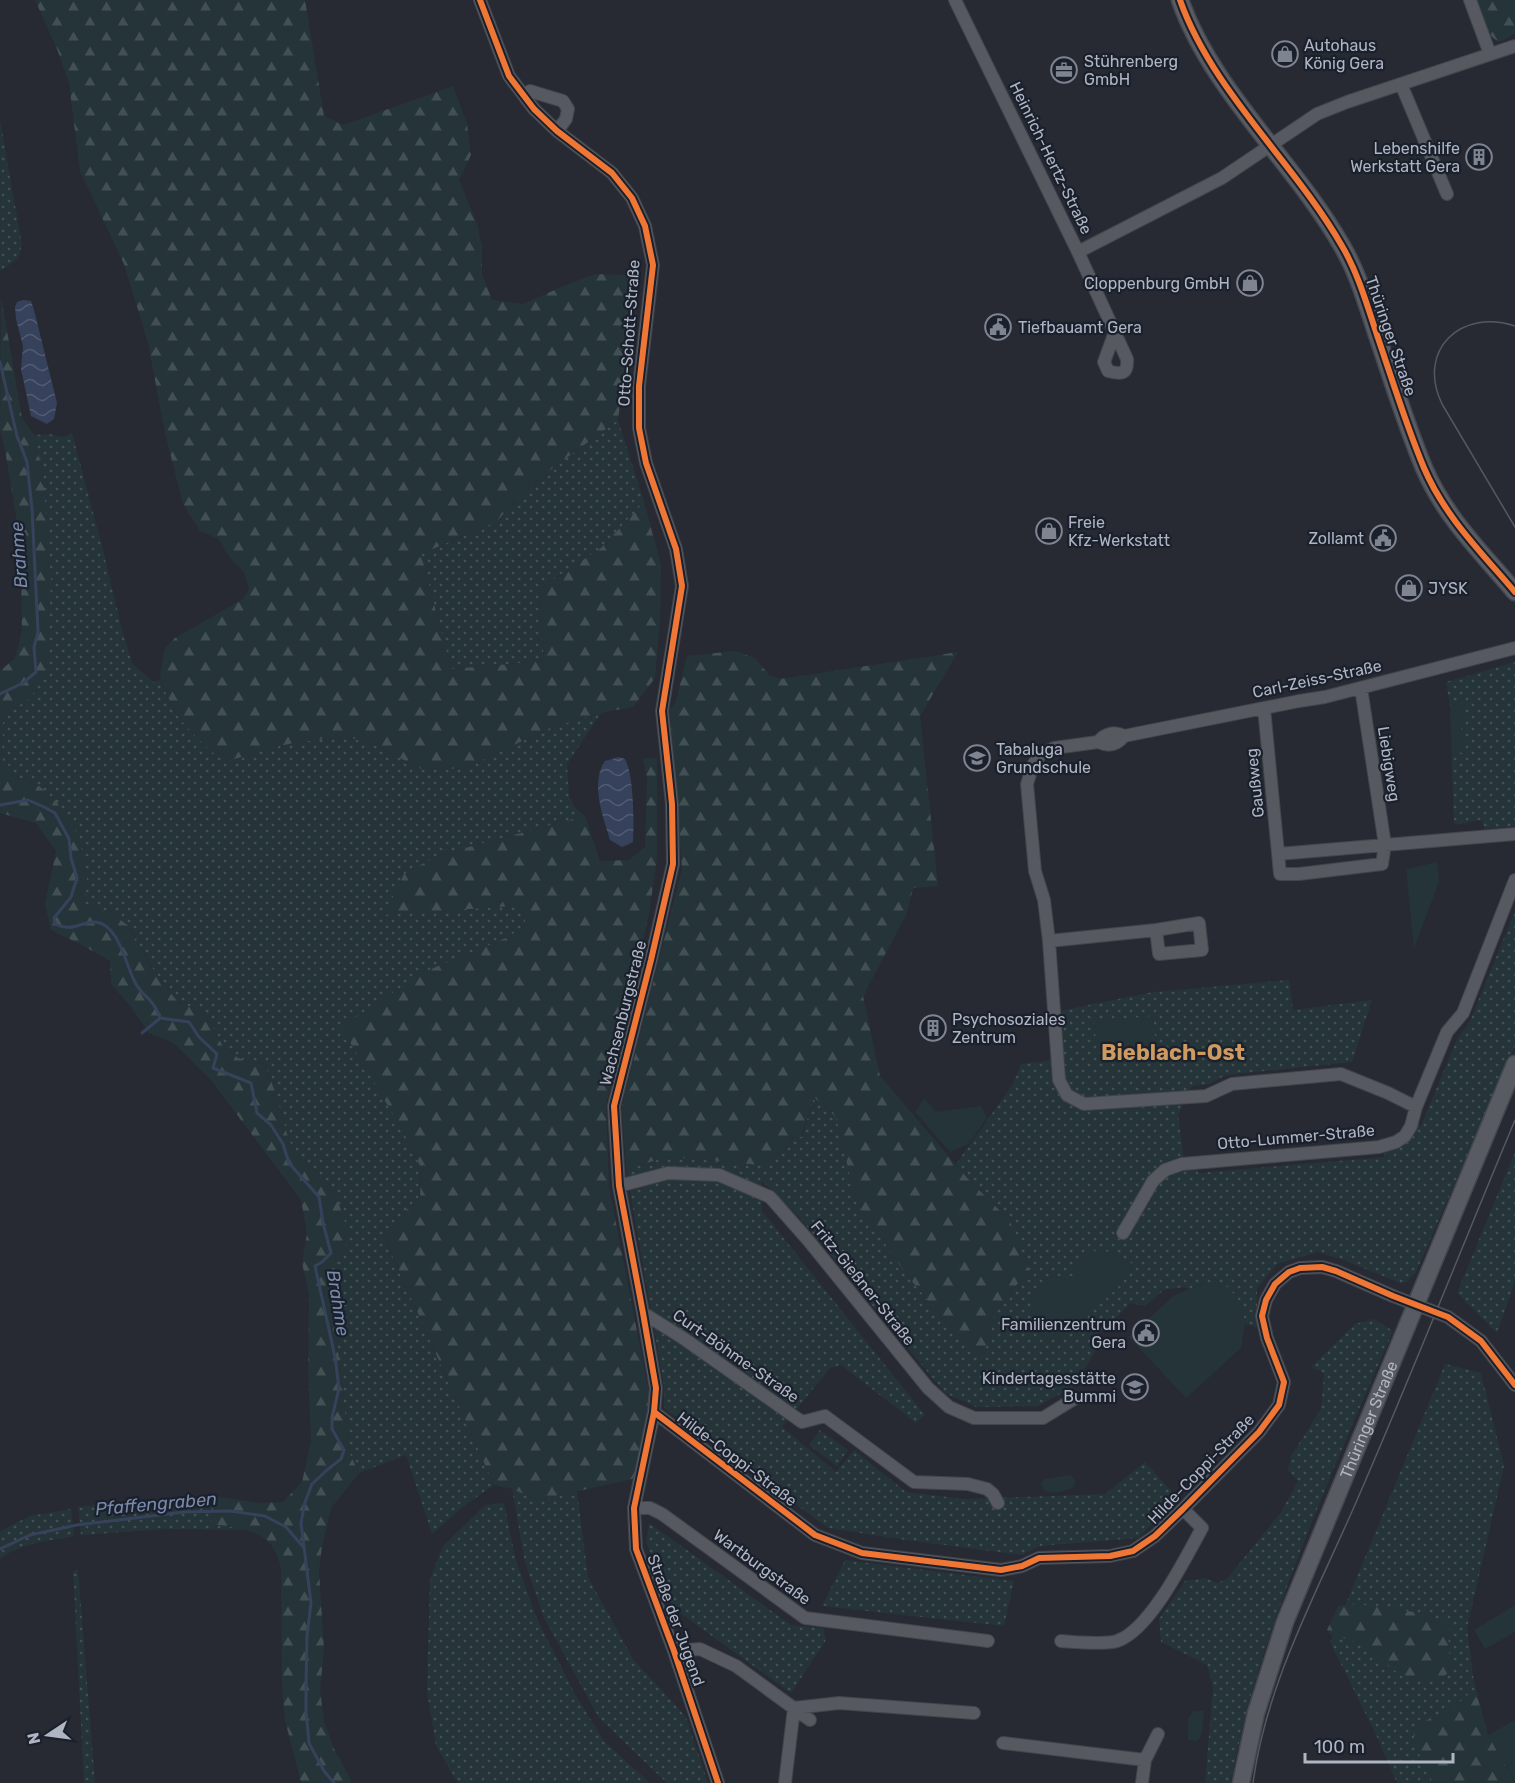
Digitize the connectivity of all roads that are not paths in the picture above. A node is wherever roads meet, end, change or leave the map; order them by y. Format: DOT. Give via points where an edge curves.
graph roads {
  1 [pos="480,0"];
  2 [pos="955,0"];
  3 [pos="1180,0"];
  4 [pos="1191,0"];
  5 [pos="1470,0"];
  6 [pos="1515,46"];
  7 [pos="1490,54"];
  8 [pos="1208,55"];
  9 [pos="1401,84"];
  10 [pos="524,95"];
  11 [pos="557,131"];
  12 [pos="1271,145"];
  13 [pos="1447,194"];
  14 [pos="1078,252"];
  15 [pos="1115,332"];
  16 [pos="1515,592"];
  17 [pos="1515,648"];
  18 [pos="1361,688"];
  19 [pos="1264,708"];
  20 [pos="662,711"];
  21 [pos="1515,834"];
  22 [pos="1385,845"];
  23 [pos="1278,854"];
  24 [pos="1515,880"];
  25 [pos="1156,930"];
  26 [pos="1048,941"];
  27 [pos="1515,1064"];
  28 [pos="1416,1107"];
  29 [pos="619,1186"];
  30 [pos="1123,1233"];
  31 [pos="1416,1304"];
  32 [pos="643,1313"];
  33 [pos="1515,1385"];
  34 [pos="1074,1399"];
  35 [pos="654,1412"];
  36 [pos="644,1462"];
  37 [pos="998,1503"];
  38 [pos="634,1508"];
  39 [pos="1184,1509"];
  40 [pos="988,1641"];
  41 [pos="1061,1641"];
  42 [pos="674,1651"];
  43 [pos="794,1708"];
  44 [pos="974,1713"];
  45 [pos="810,1720"];
  46 [pos="1158,1734"];
  47 [pos="1003,1743"];
  48 [pos="1145,1760"];
  49 [pos="718,1783"];
  50 [pos="784,1783"];
  51 [pos="1142,1783"];
  52 [pos="1241,1783"];
  1 -- 10 [label="street, Otto-Schott-Straße" via="509,76"];
  2 -- 14 [label="street, Heinrich-Hertz-Straße"];
  3 -- 8 [label="main road, Thüringer Straße" via="1196,39"];
  4 -- 8 [label="main road, Thüringer Straße"];
  5 -- 7 [label="street"];
  6 -- 7 [label="street"];
  7 -- 9 [label="street"];
  8 -- 12 [label="main road, Thüringer Straße" via="1228,89"];
  9 -- 12 [label="street" via="1317,114"];
  9 -- 13 [label="street"];
  10 -- 11 [label="street, Otto-Schott-Straße"];
  10 -- 11 [label="street" via="530,91 563,101 568,110"];
  11 -- 20 [label="street, Otto-Schott-Straße" via="612,173 632,198 645,226 653,265 639,386 639,428 646,463 676,549 682,586"];
  12 -- 14 [label="street" via="1222,178"];
  12 -- 16 [label="main road, Thüringer Straße" via="1344,249 1425,469 1441,501 1463,533"];
  14 -- 15 [label="street, Heinrich-Hertz-Straße"];
  17 -- 18 [label="street, Carl-Zeiss-Straße"];
  18 -- 19 [label="street, Carl-Zeiss-Straße"];
  18 -- 22 [label="street, Liebigweg"];
  19 -- 23 [label="street, Gaußweg"];
  19 -- 26 [label="street, Carl-Zeiss-Straße" via="1124,736 1110,733 1098,742 1054,748 1040,754 1027,784 1035,871 1044,900"];
  20 -- 29 [label="street, Wachsenburgstraße" via="672,804 673,864 614,1106"];
  21 -- 22 [label="street"];
  22 -- 23 [label="street"];
  22 -- 23 [label="street" via="1382,864 1299,874 1280,873"];
  24 -- 28 [label="street, Otto-Lummer-Straße" via="1463,1013 1447,1032"];
  25 -- 26 [label="street"];
  26 -- 28 [label="street" via="1059,1080 1067,1095 1084,1104 1206,1096 1232,1084 1341,1074"];
  27 -- 31 [label="main road, Thüringer Straße"];
  28 -- 30 [label="street, Otto-Lummer-Straße" via="1405,1136 1379,1147 1190,1163 1165,1170 1153,1181"];
  29 -- 32 [label="street, Wachsenburgstraße"];
  29 -- 34 [label="street, Fritz-Gießner-Straße" via="668,1173 719,1175 770,1197 928,1388 950,1407 974,1418 1043,1418"];
  31 -- 33 [label="street, Hilde-Coppi-Straße" via="1459,1324 1480,1341"];
  31 -- 39 [label="street, Hilde-Coppi-Straße" via="1322,1267 1300,1268 1275,1284 1262,1316 1284,1382 1279,1405 1259,1432"];
  31 -- 52 [label="main road, Thüringer Straße" via="1285,1622 1256,1713"];
  32 -- 35 [label="street, Wachsenburgstraße" via="656,1388"];
  32 -- 37 [label="street, Curt-Böhme-Straße" via="802,1422 825,1416 914,1482 968,1484 987,1489"];
  35 -- 36 [label="street, Wachsenburgstraße"];
  35 -- 39 [label="street, Hilde-Coppi-Straße" via="815,1535 862,1553 1001,1570 1039,1558 1110,1556 1133,1551"];
  36 -- 38 [label="street, Straße der Jugend"];
  38 -- 40 [label="street, Wartburgstraße" via="650,1508 662,1514 805,1618"];
  38 -- 42 [label="street, Straße der Jugend" via="636,1549"];
  39 -- 41 [label="street, Hilde-Coppi-Straße" via="1202,1528 1163,1597 1133,1632 1116,1641"];
  42 -- 43 [label="street" via="700,1649 736,1666"];
  42 -- 49 [label="street, Straße der Jugend"];
  43 -- 44 [label="street" via="839,1703"];
  43 -- 45 [label="street"];
  43 -- 50 [label="street"];
  46 -- 48 [label="street"];
  47 -- 48 [label="street"];
  48 -- 51 [label="street"];
}
